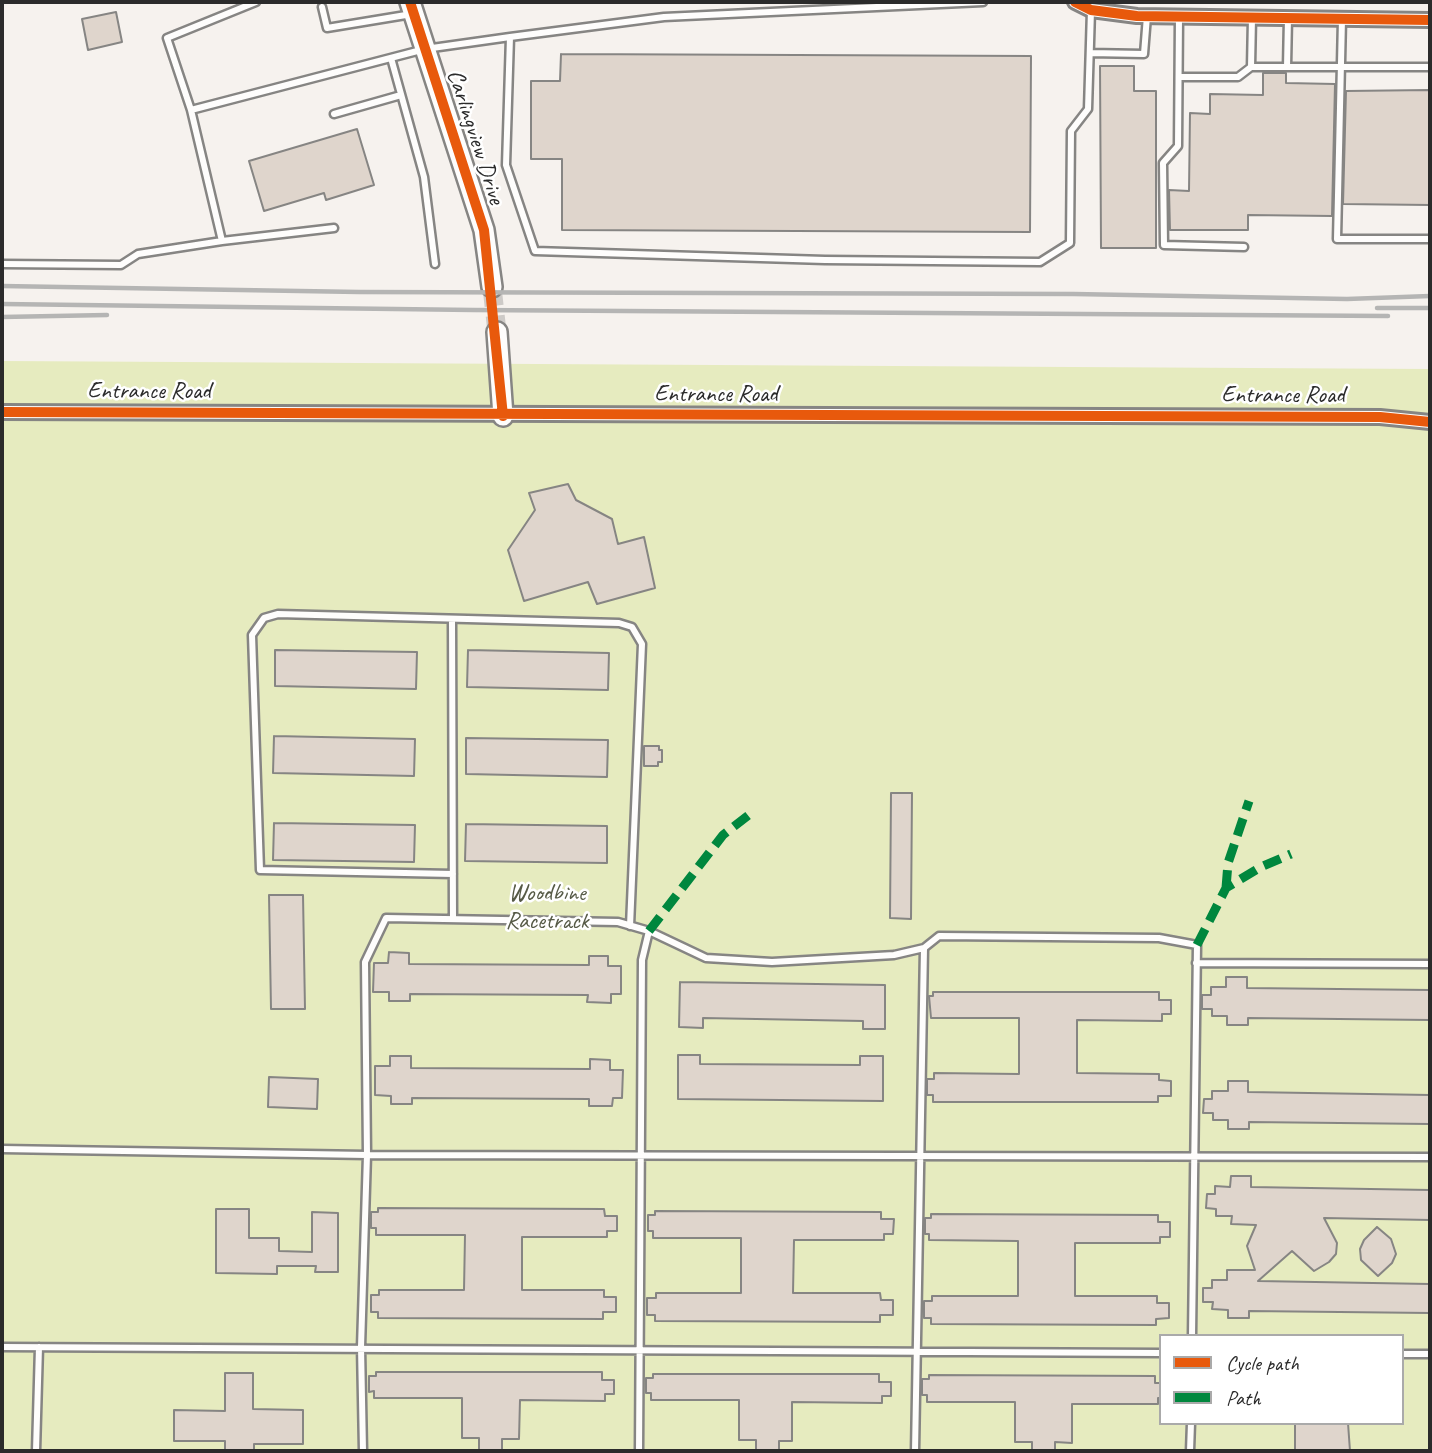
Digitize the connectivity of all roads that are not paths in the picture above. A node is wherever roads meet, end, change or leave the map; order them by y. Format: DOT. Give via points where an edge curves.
graph roads {
  1 [pos="256,2"];
  2 [pos="983,2"];
  3 [pos="1075,2"];
  4 [pos="322,7"];
  5 [pos="412,8"];
  6 [pos="1091,10"];
  7 [pos="1147,16"];
  8 [pos="1179,17"];
  9 [pos="1252,18"];
  10 [pos="1288,18"];
  11 [pos="1342,19"];
  12 [pos="1430,20"];
  13 [pos="510,37"];
  14 [pos="425,48"];
  15 [pos="1090,53"];
  16 [pos="391,58"];
  17 [pos="1251,67"];
  18 [pos="1287,67"];
  19 [pos="1342,67"];
  20 [pos="1430,67"];
  21 [pos="1179,77"];
  22 [pos="401,94"];
  23 [pos="191,110"];
  24 [pos="334,114"];
  25 [pos="334,228"];
  26 [pos="1430,239"];
  27 [pos="222,241"];
  28 [pos="1244,247"];
  29 [pos="2,264"];
  30 [pos="435,264"];
  31 [pos="492,287"];
  32 [pos="496,332"];
  33 [pos="2,412"];
  34 [pos="503,416"];
  35 [pos="1430,422"];
  36 [pos="452,619"];
  37 [pos="453,874"];
  38 [pos="453,919"];
  39 [pos="630,926"];
  40 [pos="649,931"];
  41 [pos="924,947"];
  42 [pos="1196,963"];
  43 [pos="1430,964"];
  44 [pos="2,1149"];
  45 [pos="367,1155"];
  46 [pos="641,1156"];
  47 [pos="1192,1156"];
  48 [pos="919,1157"];
  49 [pos="1430,1157"];
  50 [pos="1192,1334"];
  51 [pos="2,1347"];
  52 [pos="39,1347"];
  53 [pos="361,1347"];
  54 [pos="639,1350"];
  55 [pos="915,1352"];
  56 [pos="1159,1353"];
  57 [pos="1404,1354"];
  58 [pos="1430,1354"];
  59 [pos="1191,1425"];
  60 [pos="36,1451"];
  61 [pos="363,1451"];
  62 [pos="639,1451"];
  63 [pos="915,1451"];
  64 [pos="1190,1451"];
  1 -- 23 [label="lane" via="167,38"];
  2 -- 13 [label="lane" via="664,17"];
  3 -- 6 [label="street"];
  4 -- 5 [label="lane" via="327,28"];
  5 -- 14 [label="street, Carlingview Drive"];
  6 -- 7 [label="street"];
  6 -- 15 [label="lane"];
  7 -- 8 [label="street"];
  7 -- 15 [label="lane" via="1144,54"];
  8 -- 9 [label="street"];
  8 -- 21 [label="lane"];
  9 -- 10 [label="street"];
  9 -- 17 [label="lane"];
  10 -- 11 [label="street"];
  10 -- 18 [label="lane"];
  11 -- 12 [label="street"];
  11 -- 19 [label="lane"];
  13 -- 14 [label="lane"];
  13 -- 15 [label="lane" via="506,165 535,251 825,260 1040,262 1070,243 1071,131 1088,109"];
  14 -- 16 [label="lane"];
  14 -- 31 [label="street, Carlingview Drive" via="484,230"];
  16 -- 22 [label="lane"];
  16 -- 23 [label="lane"];
  17 -- 18 [label="lane"];
  17 -- 21 [label="lane" via="1238,77"];
  18 -- 19 [label="lane"];
  19 -- 20 [label="lane"];
  19 -- 26 [label="lane" via="1337,239"];
  21 -- 28 [label="lane" via="1178,146 1163,163 1164,245"];
  22 -- 24 [label="lane"];
  22 -- 30 [label="lane" via="424,177"];
  23 -- 27 [label="lane"];
  25 -- 27 [label="lane"];
  27 -- 29 [label="lane" via="138,254 121,265"];
  32 -- 34 [label="street"];
  33 -- 34 [label="street, Entrance Road"];
  34 -- 35 [label="street, Entrance Road" via="1380,417"];
  36 -- 37 [label="lane"];
  36 -- 37 [label="lane" via="270,615 254,628 252,642 260,870"];
  36 -- 39 [label="lane" via="626,624 641,637"];
  37 -- 38 [label="lane"];
  38 -- 39 [label="lane" via="618,922"];
  38 -- 45 [label="lane" via="386,918 365,962"];
  39 -- 40 [label="lane"];
  40 -- 41 [label="lane" via="706,958 772,962 894,955"];
  40 -- 46 [label="lane" via="642,960"];
  41 -- 42 [label="lane" via="939,936 1159,938 1196,945"];
  41 -- 48 [label="lane"];
  42 -- 43 [label="lane"];
  42 -- 47 [label="lane"];
  44 -- 45 [label="lane"];
  45 -- 46 [label="lane"];
  45 -- 53 [label="lane"];
  46 -- 48 [label="lane"];
  46 -- 54 [label="lane"];
  47 -- 48 [label="lane"];
  47 -- 49 [label="lane"];
  47 -- 50 [label="lane"];
  48 -- 55 [label="lane"];
  51 -- 52 [label="lane"];
  52 -- 53 [label="lane"];
  52 -- 60 [label="lane"];
  53 -- 54 [label="lane"];
  53 -- 61 [label="lane"];
  54 -- 55 [label="lane"];
  54 -- 62 [label="lane"];
  55 -- 56 [label="lane"];
  55 -- 63 [label="lane"];
  57 -- 58 [label="lane"];
  59 -- 64 [label="lane"];
}
